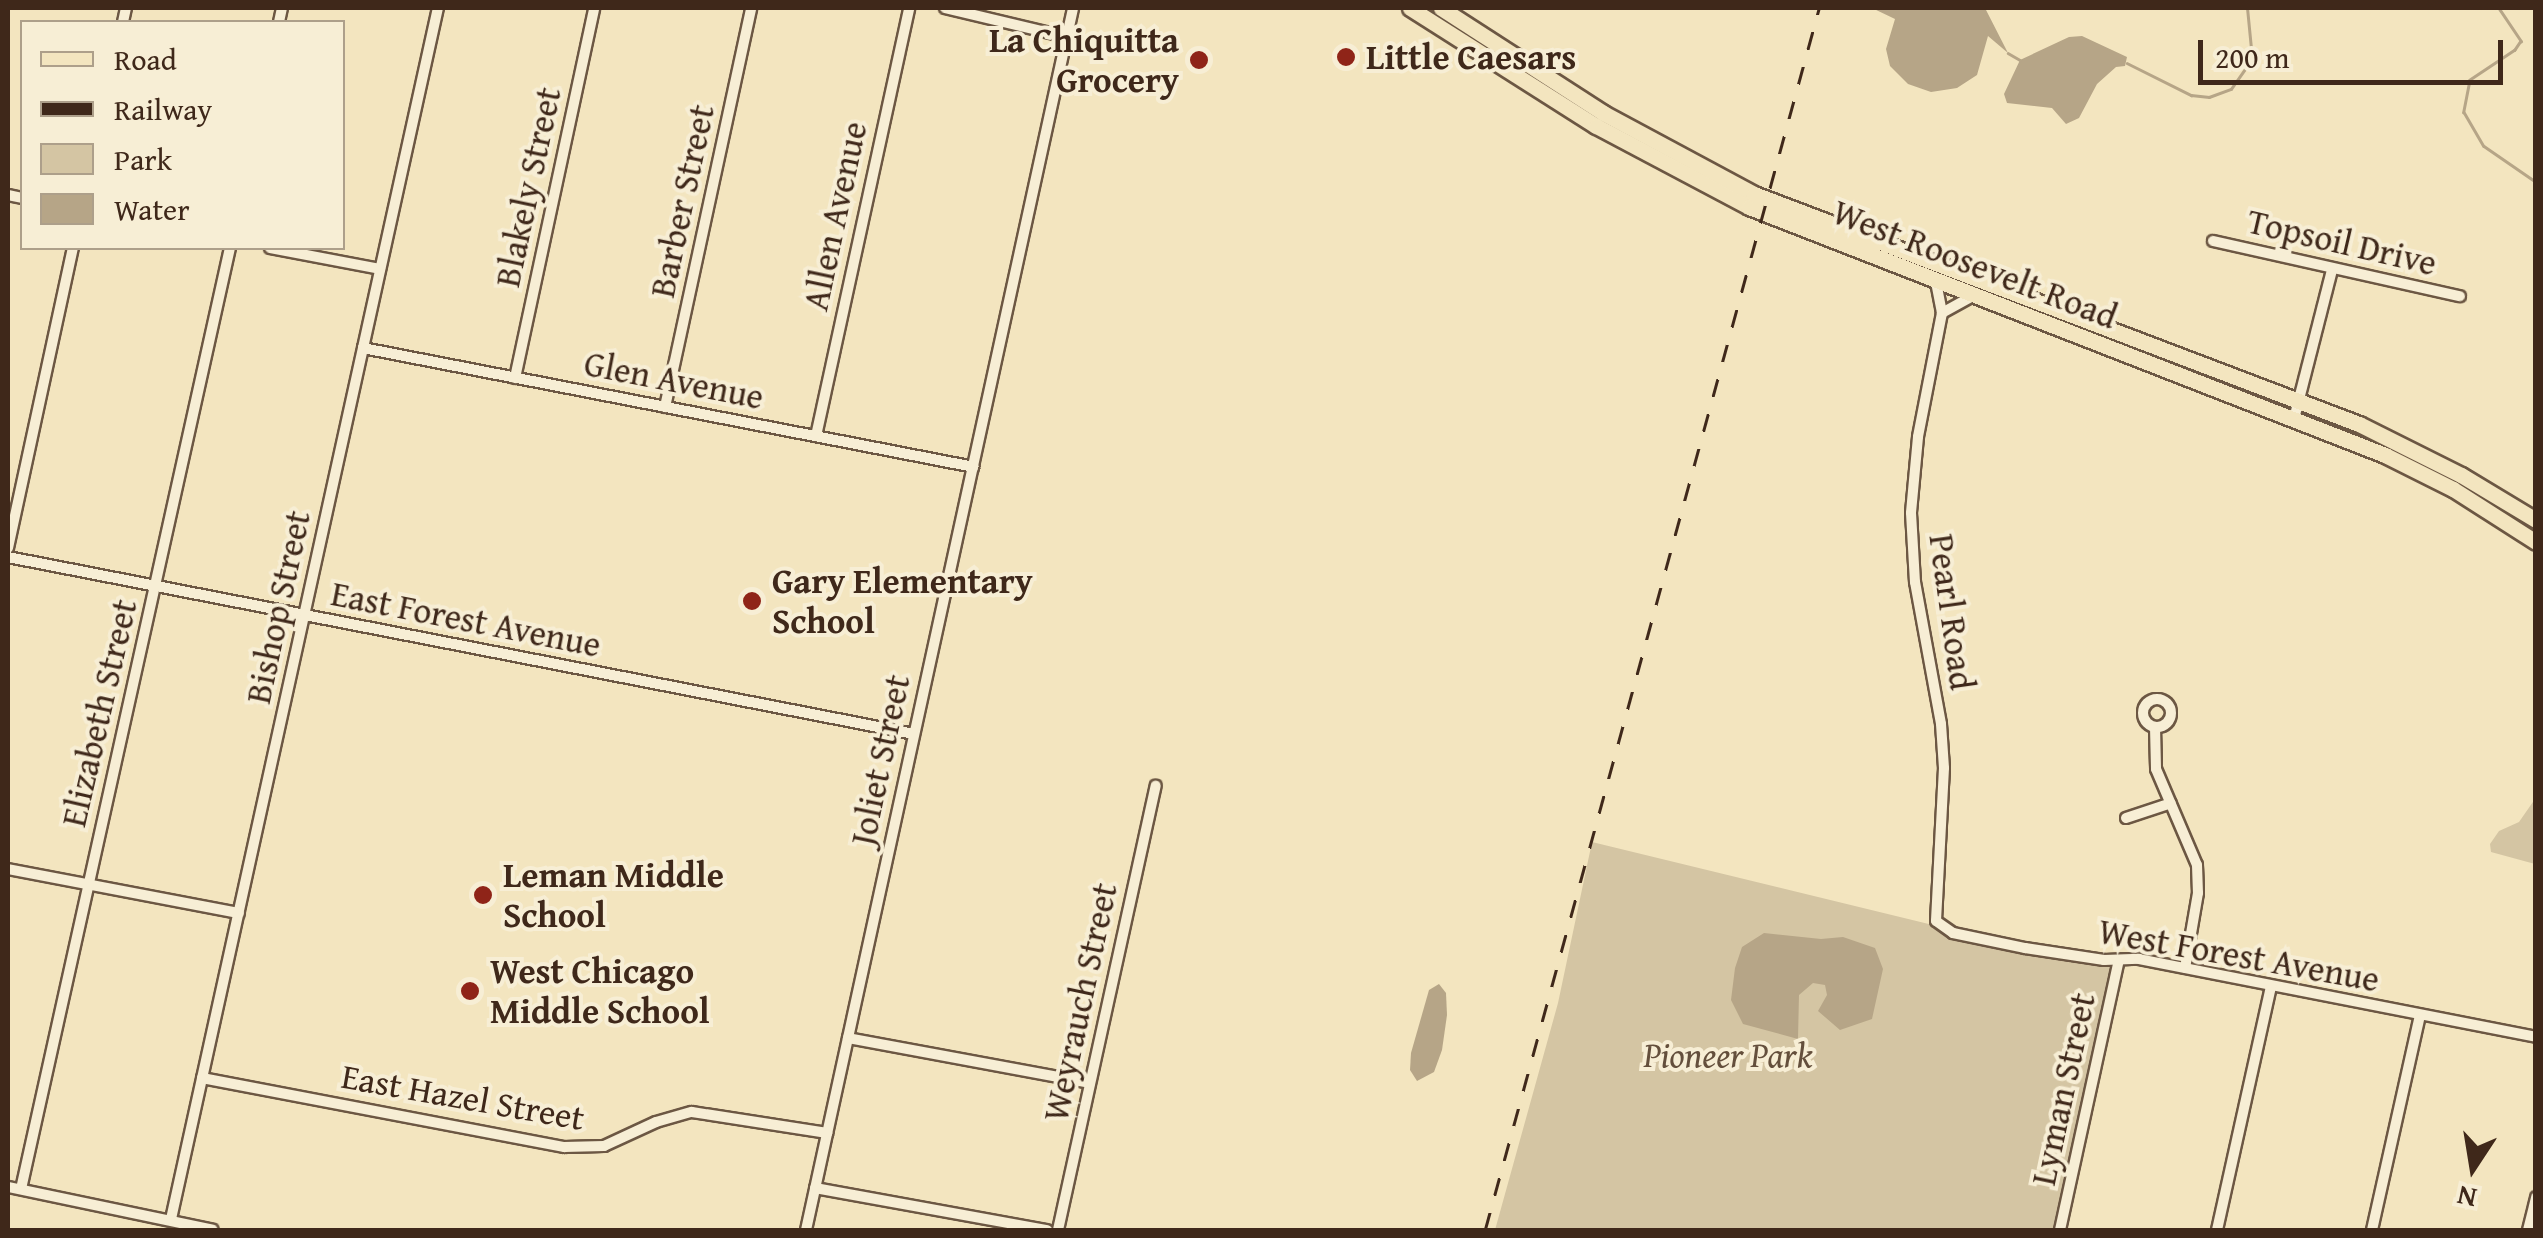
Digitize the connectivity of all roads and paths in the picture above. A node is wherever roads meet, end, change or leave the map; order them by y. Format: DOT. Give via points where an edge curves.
graph roads {
  1 [pos="438,8"];
  2 [pos="594,8"];
  3 [pos="752,8"];
  4 [pos="908,8"];
  5 [pos="945,8"];
  6 [pos="1073,8"];
  7 [pos="1410,8"];
  8 [pos="1441,8"];
  9 [pos="1067,37"];
  10 [pos="2213,241"];
  11 [pos="73,250"];
  12 [pos="230,250"];
  13 [pos="280,250"];
  14 [pos="380,270"];
  15 [pos="2332,270"];
  16 [pos="1936,282"];
  17 [pos="1973,296"];
  18 [pos="2460,296"];
  19 [pos="1942,313"];
  20 [pos="363,348"];
  21 [pos="515,378"];
  22 [pos="2299,402"];
  23 [pos="666,407"];
  24 [pos="2294,419"];
  25 [pos="816,436"];
  26 [pos="974,466"];
  27 [pos="2536,520"];
  28 [pos="2536,542"];
  29 [pos="8,548"];
  30 [pos="8,557"];
  31 [pos="156,586"];
  32 [pos="304,616"];
  33 [pos="2156,727"];
  34 [pos="914,734"];
  35 [pos="1156,786"];
  36 [pos="2171,803"];
  37 [pos="2126,818"];
  38 [pos="8,868"];
  39 [pos="89,884"];
  40 [pos="239,912"];
  41 [pos="1936,922"];
  42 [pos="2119,960"];
  43 [pos="2185,968"];
  44 [pos="2271,986"];
  45 [pos="2420,1014"];
  46 [pos="2536,1037"];
  47 [pos="848,1038"];
  48 [pos="202,1078"];
  49 [pos="1090,1082"];
  50 [pos="827,1133"];
  51 [pos="8,1186"];
  52 [pos="815,1188"];
  53 [pos="21,1189"];
  54 [pos="2536,1197"];
  55 [pos="171,1219"];
  56 [pos="212,1230"];
  57 [pos="806,1230"];
  58 [pos="1047,1230"];
  59 [pos="1058,1230"];
  60 [pos="2060,1230"];
  61 [pos="2217,1230"];
  62 [pos="2372,1230"];
  63 [pos="2528,1230"];
  1 -- 14 [label="street, Bishop Street"];
  2 -- 21 [label="street, Blakely Street"];
  3 -- 23 [label="street, Barber Street"];
  4 -- 25 [label="street, Allen Avenue"];
  5 -- 9 [label="street"];
  6 -- 9 [label="street, Joliet Street"];
  7 -- 16 [label="main road, West Roosevelt Road" via="1688,176"];
  8 -- 22 [label="main road, West Roosevelt Road" via="1603,112 1754,194"];
  9 -- 26 [label="street, Joliet Street"];
  10 -- 15 [label="street, Topsoil Drive"];
  11 -- 29 [label="street"];
  12 -- 31 [label="street, Elizabeth Street"];
  13 -- 14 [label="street"];
  14 -- 20 [label="street, Bishop Street"];
  15 -- 18 [label="street, Topsoil Drive"];
  15 -- 22 [label="street"];
  16 -- 17 [label="main road, West Roosevelt Road"];
  16 -- 19 [label="street, Pearl Road"];
  17 -- 19 [label="street"];
  17 -- 24 [label="main road, West Roosevelt Road"];
  19 -- 41 [label="street, Pearl Road" via="1910,514 1915,582 1942,724"];
  20 -- 21 [label="street, Glen Avenue"];
  20 -- 32 [label="street, Bishop Street"];
  21 -- 23 [label="street, Glen Avenue"];
  22 -- 24 [label="street"];
  22 -- 27 [label="main road, West Roosevelt Road" via="2423,454"];
  23 -- 25 [label="street, Glen Avenue"];
  24 -- 28 [label="main road, West Roosevelt Road" via="2415,469"];
  25 -- 26 [label="street, Glen Avenue"];
  26 -- 34 [label="street, Joliet Street"];
  30 -- 31 [label="street, East Forest Avenue"];
  31 -- 32 [label="street, East Forest Avenue"];
  31 -- 39 [label="street, Elizabeth Street"];
  32 -- 34 [label="street, East Forest Avenue"];
  32 -- 40 [label="street, Bishop Street"];
  33 -- 36 [label="street" via="2156,769"];
  34 -- 47 [label="street, Joliet Street"];
  35 -- 49 [label="street, Weyrauch Street"];
  36 -- 37 [label="street"];
  36 -- 43 [label="street" via="2193,850 2198,881"];
  38 -- 39 [label="street"];
  39 -- 40 [label="street"];
  39 -- 53 [label="street, Elizabeth Street"];
  40 -- 48 [label="street, Bishop Street"];
  41 -- 42 [label="street, West Forest Avenue" via="1954,934"];
  42 -- 43 [label="street, West Forest Avenue"];
  42 -- 60 [label="street, Lyman Street"];
  43 -- 44 [label="street, West Forest Avenue"];
  44 -- 45 [label="street, West Forest Avenue"];
  44 -- 61 [label="street"];
  45 -- 46 [label="street, West Forest Avenue"];
  45 -- 62 [label="street"];
  47 -- 49 [label="street"];
  47 -- 50 [label="street, Joliet Street"];
  48 -- 50 [label="street, East Hazel Street" via="564,1147 604,1146 692,1112"];
  48 -- 55 [label="street, Bishop Street"];
  49 -- 59 [label="street, Weyrauch Street"];
  50 -- 52 [label="street, Joliet Street"];
  51 -- 53 [label="street"];
  52 -- 57 [label="street, Joliet Street"];
  52 -- 58 [label="street"];
  53 -- 55 [label="street"];
  54 -- 63 [label="street"];
  55 -- 56 [label="street"];
}
